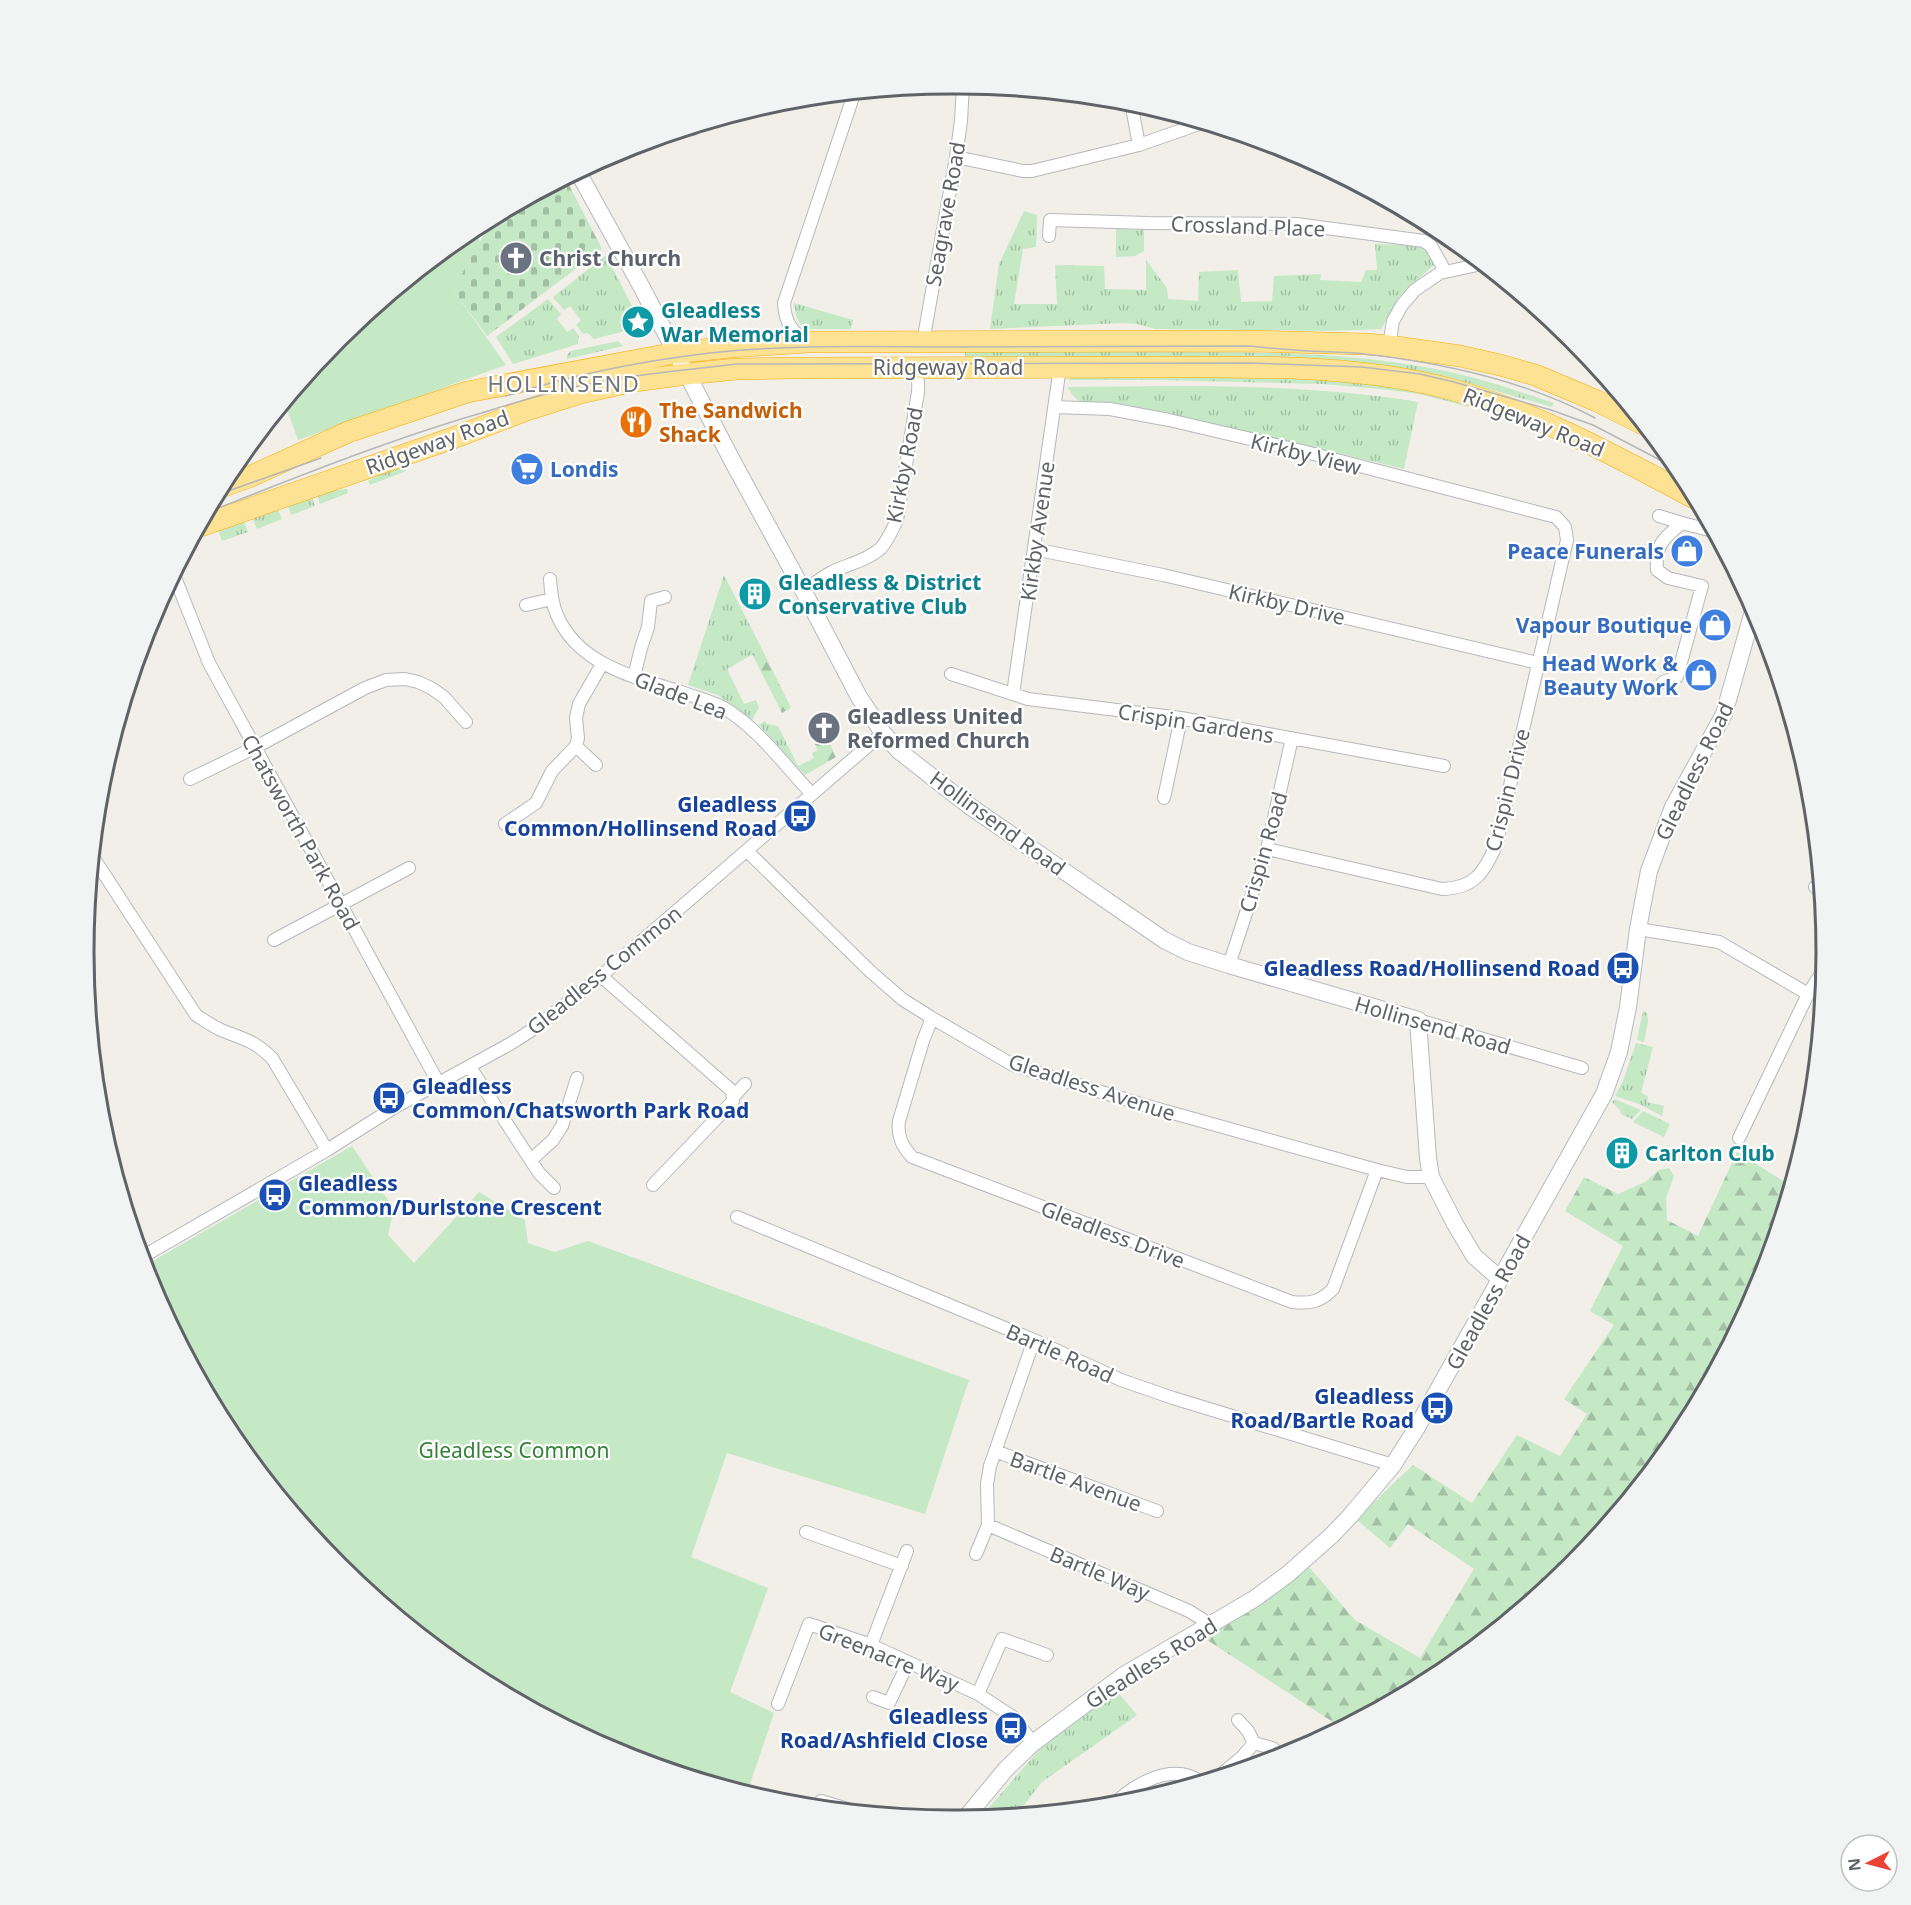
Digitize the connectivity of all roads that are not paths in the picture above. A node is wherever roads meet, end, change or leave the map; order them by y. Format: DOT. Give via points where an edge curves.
graph roads {
  1 [pos="962,94"];
  2 [pos="852,101"];
  3 [pos="1133,113"];
  4 [pos="1191,127"];
  5 [pos="1139,145"];
  6 [pos="956,157"];
  7 [pos="582,179"];
  8 [pos="1049,236"];
  9 [pos="1472,266"];
  10 [pos="1445,271"];
  11 [pos="807,342"];
  12 [pos="923,342"];
  13 [pos="1389,346"];
  14 [pos="675,353"];
  15 [pos="1060,367"];
  16 [pos="906,368"];
  17 [pos="686,374"];
  18 [pos="1054,407"];
  19 [pos="1628,417"];
  20 [pos="235,483"];
  21 [pos="1681,490"];
  22 [pos="1659,516"];
  23 [pos="1556,517"];
  24 [pos="209,523"];
  25 [pos="1682,523"];
  26 [pos="1705,529"];
  27 [pos="1034,549"];
  28 [pos="550,579"];
  29 [pos="178,585"];
  30 [pos="804,592"];
  31 [pos="665,597"];
  32 [pos="552,599"];
  33 [pos="526,605"];
  34 [pos="1750,622"];
  35 [pos="1538,663"];
  36 [pos="602,664"];
  37 [pos="951,674"];
  38 [pos="634,677"];
  39 [pos="1663,682"];
  40 [pos="1013,694"];
  41 [pos="1181,718"];
  42 [pos="466,722"];
  43 [pos="883,733"];
  44 [pos="1292,738"];
  45 [pos="576,746"];
  46 [pos="254,748"];
  47 [pos="596,765"];
  48 [pos="1444,766"];
  49 [pos="190,779"];
  50 [pos="812,794"];
  51 [pos="1164,798"];
  52 [pos="505,824"];
  53 [pos="1267,849"];
  54 [pos="747,851"];
  55 [pos="99,867"];
  56 [pos="409,868"];
  57 [pos="341,905"];
  58 [pos="1638,929"];
  59 [pos="274,940"];
  60 [pos="1229,964"];
  61 [pos="601,976"];
  62 [pos="1815,982"];
  63 [pos="1808,994"];
  64 [pos="932,1018"];
  65 [pos="1418,1020"];
  66 [pos="470,1067"];
  67 [pos="1582,1068"];
  68 [pos="577,1078"];
  69 [pos="439,1084"];
  70 [pos="745,1084"];
  71 [pos="734,1096"];
  72 [pos="1739,1138"];
  73 [pos="327,1150"];
  74 [pos="531,1160"];
  75 [pos="1377,1170"];
  76 [pos="1431,1177"];
  77 [pos="653,1185"];
  78 [pos="554,1188"];
  79 [pos="737,1217"];
  80 [pos="149,1253"];
  81 [pos="1500,1280"];
  82 [pos="1034,1340"];
  83 [pos="995,1451"];
  84 [pos="1392,1465"];
  85 [pos="1157,1511"];
  86 [pos="988,1525"];
  87 [pos="806,1532"];
  88 [pos="907,1551"];
  89 [pos="976,1554"];
  90 [pos="902,1566"];
  91 [pos="1208,1627"];
  92 [pos="871,1645"];
  93 [pos="1047,1655"];
  94 [pos="908,1663"];
  95 [pos="978,1694"];
  96 [pos="873,1697"];
  97 [pos="778,1704"];
  98 [pos="1238,1720"];
  99 [pos="1034,1743"];
  100 [pos="1254,1743"];
  101 [pos="1274,1750"];
  102 [pos="1231,1766"];
  103 [pos="1193,1777"];
  104 [pos="1126,1794"];
  105 [pos="972,1810"];
  1 -- 6 [label="street, Seagrave Road"];
  2 -- 11 [label="street" via="784,303 786,322"];
  3 -- 5 [label="street"];
  4 -- 5 [label="street"];
  5 -- 6 [label="street" via="1032,171"];
  6 -- 12 [label="street, Seagrave Road"];
  7 -- 14 [label="main road, Hollinsend Road"];
  8 -- 10 [label="street, Crossland Place" via="1050,220 1296,224 1424,241"];
  9 -- 10 [label="street"];
  10 -- 13 [label="street" via="1422,284 1402,305 1391,328"];
  11 -- 12 [label="highway, Ridgeway Road"];
  11 -- 14 [label="highway, Ridgeway Road"];
  12 -- 13 [label="highway, Ridgeway Road" via="1249,341"];
  13 -- 19 [label="highway, Ridgeway Road" via="1460,356 1526,373"];
  14 -- 17 [label="main road, Hollinsend Road"];
  14 -- 20 [label="highway, Ridgeway Road" via="467,392 348,432"];
  15 -- 16 [label="highway, Ridgeway Road"];
  15 -- 18 [label="street, Kirkby Avenue"];
  15 -- 21 [label="highway, Ridgeway Road" via="1249,367 1414,381 1511,408 1551,424"];
  16 -- 17 [label="highway, Ridgeway Road" via="736,369"];
  16 -- 30 [label="street, Kirkby Road" via="919,380 897,520 890,536 871,556 831,572"];
  17 -- 24 [label="highway, Ridgeway Road" via="591,390"];
  17 -- 30 [label="main road, Hollinsend Road"];
  18 -- 23 [label="street, Kirkby View" via="1110,409 1169,420"];
  18 -- 27 [label="street, Kirkby Avenue"];
  22 -- 25 [label="street"];
  23 -- 35 [label="street, Crispin Drive" via="1565,526 1567,540"];
  25 -- 26 [label="street"];
  25 -- 39 [label="street" via="1662,540 1657,570 1668,578 1701,586 1677,676"];
  27 -- 35 [label="street, Kirkby Drive" via="1163,575"];
  27 -- 40 [label="street, Kirkby Avenue"];
  28 -- 32 [label="street, Glade Lea"];
  29 -- 46 [label="street, Chatsworth Park Road" via="209,663"];
  30 -- 43 [label="main road, Hollinsend Road" via="859,697"];
  31 -- 38 [label="street" via="651,601"];
  32 -- 33 [label="street"];
  32 -- 36 [label="street, Glade Lea" via="564,630"];
  34 -- 58 [label="main road, Gleadless Road" via="1724,714 1672,807 1657,846"];
  35 -- 53 [label="street, Crispin Drive" via="1496,846 1488,864 1468,884 1442,889"];
  36 -- 38 [label="street, Glade Lea"];
  36 -- 45 [label="street" via="579,704"];
  37 -- 40 [label="street, Crispin Gardens"];
  38 -- 50 [label="street, Glade Lea" via="705,700 740,719"];
  40 -- 41 [label="street, Crispin Gardens"];
  41 -- 44 [label="street, Crispin Gardens"];
  41 -- 51 [label="street"];
  42 -- 46 [label="street" via="431,688 410,680 392,679 365,688"];
  43 -- 50 [label="street, Gleadless Common"];
  43 -- 60 [label="main road, Hollinsend Road" via="968,805 1164,940"];
  44 -- 48 [label="street, Crispin Gardens"];
  44 -- 53 [label="street, Crispin Road"];
  45 -- 47 [label="street"];
  45 -- 52 [label="street" via="552,771 536,803"];
  46 -- 49 [label="street"];
  46 -- 57 [label="street, Chatsworth Park Road"];
  50 -- 54 [label="street, Gleadless Common"];
  53 -- 60 [label="street, Crispin Road"];
  54 -- 61 [label="street, Gleadless Common"];
  54 -- 64 [label="street, Gleadless Avenue" via="871,972"];
  55 -- 73 [label="street" via="196,1015 247,1038 272,1058"];
  56 -- 57 [label="street"];
  57 -- 59 [label="street"];
  57 -- 69 [label="street, Chatsworth Park Road"];
  58 -- 63 [label="street" via="1719,942"];
  58 -- 81 [label="main road, Gleadless Road" via="1628,1007 1613,1074"];
  60 -- 65 [label="main road, Hollinsend Road"];
  61 -- 66 [label="street, Gleadless Common" via="538,1026"];
  61 -- 71 [label="street"];
  62 -- 63 [label="street"];
  63 -- 72 [label="street"];
  64 -- 75 [label="street, Gleadless Avenue" via="995,1056 1038,1074"];
  64 -- 75 [label="street, Gleadless Drive" via="899,1121 900,1141 912,1157 1292,1302 1315,1302 1333,1289"];
  65 -- 67 [label="street, Hollinsend Road"];
  65 -- 76 [label="main road"];
  66 -- 69 [label="street, Gleadless Common"];
  66 -- 74 [label="street"];
  68 -- 74 [label="street" via="562,1126"];
  69 -- 73 [label="street, Gleadless Common"];
  70 -- 71 [label="street"];
  71 -- 77 [label="street"];
  73 -- 80 [label="street, Gleadless Common"];
  74 -- 78 [label="street"];
  75 -- 76 [label="street, Gleadless Avenue" via="1407,1178"];
  76 -- 81 [label="main road" via="1474,1256"];
  79 -- 82 [label="street, Bartle Road"];
  81 -- 84 [label="main road, Gleadless Road"];
  82 -- 83 [label="street"];
  82 -- 84 [label="street, Bartle Road" via="1121,1380"];
  83 -- 85 [label="street, Bartle Avenue"];
  83 -- 86 [label="street" via="987,1484"];
  84 -- 91 [label="main road, Gleadless Road" via="1345,1522 1288,1574"];
  86 -- 89 [label="street"];
  86 -- 91 [label="street, Bartle Way" via="1189,1611"];
  87 -- 90 [label="street"];
  88 -- 90 [label="street"];
  90 -- 92 [label="street"];
  91 -- 99 [label="main road, Gleadless Road" via="1124,1675"];
  92 -- 94 [label="street, Greenacre Way"];
  92 -- 97 [label="street, Greenacre Way" via="809,1624"];
  93 -- 95 [label="street" via="1002,1639"];
  94 -- 95 [label="street, Greenacre Way"];
  94 -- 96 [label="street" via="889,1703"];
  95 -- 99 [label="street, Greenacre Way" via="1013,1717"];
  98 -- 100 [label="street"];
  99 -- 105 [label="main road, Gleadless Road"];
  100 -- 101 [label="street"];
  100 -- 102 [label="street"];
  103 -- 104 [label="street" via="1182,1774 1151,1778"];
}
